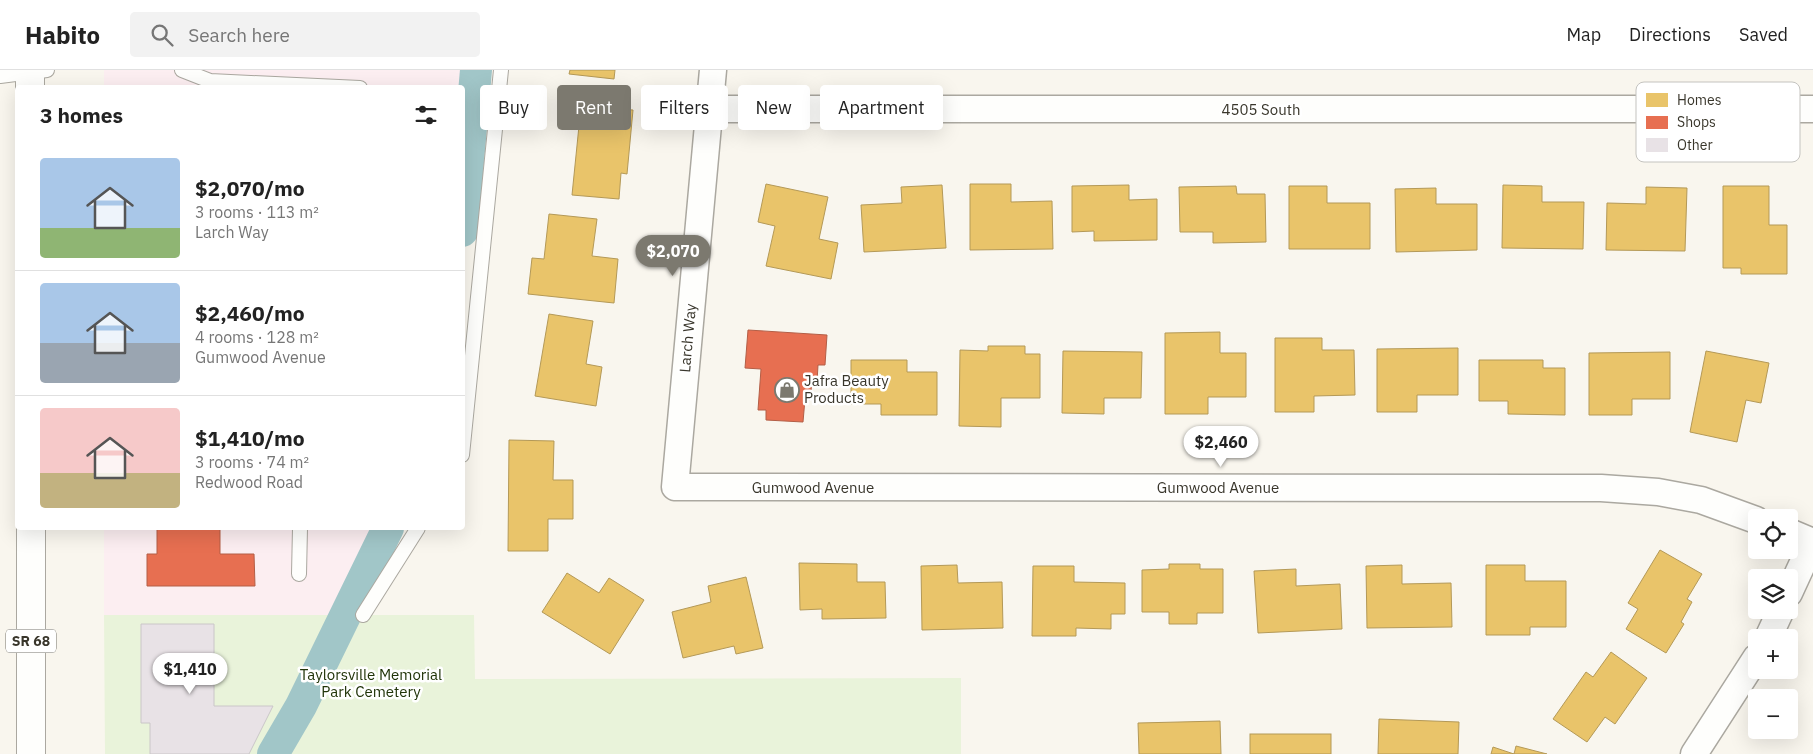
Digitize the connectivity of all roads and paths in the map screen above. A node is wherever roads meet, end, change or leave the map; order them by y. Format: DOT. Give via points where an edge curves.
graph roads {
  1 [pos="182,70"];
  2 [pos="501,70"];
  3 [pos="713,70"];
  4 [pos="34,75"];
  5 [pos="0,76"];
  6 [pos="296,85"];
  7 [pos="712,85"];
  8 [pos="728,109"];
  9 [pos="1636,109"];
  10 [pos="1800,109"];
  11 [pos="1813,109"];
  12 [pos="708,130"];
  13 [pos="465,425"];
  14 [pos="675,487"];
  15 [pos="1748,517"];
  16 [pos="31,530"];
  17 [pos="300,530"];
  18 [pos="417,530"];
  19 [pos="1798,535"];
  20 [pos="1813,541"];
  21 [pos="299,574"];
  22 [pos="1798,574"];
  23 [pos="363,616"];
  24 [pos="1748,670"];
  25 [pos="31,754"];
  26 [pos="1694,754"];
  1 -- 6 [label="lane" via="210,81"];
  2 -- 13 [label="lane"];
  3 -- 7 [label="street, Larch Way"];
  4 -- 5 [label="lane"];
  8 -- 9 [label="street, 4505 South"];
  10 -- 11 [label="street, 4505 South"];
  12 -- 14 [label="street, Larch Way"];
  14 -- 15 [label="street, Gumwood Avenue" via="1601,488 1658,492 1701,500"];
  16 -- 25 [label="main road, SR 68"];
  17 -- 21 [label="lane"];
  18 -- 23 [label="lane"];
  19 -- 20 [label="street"];
  20 -- 22 [label="street"];
  24 -- 26 [label="street"];
}
